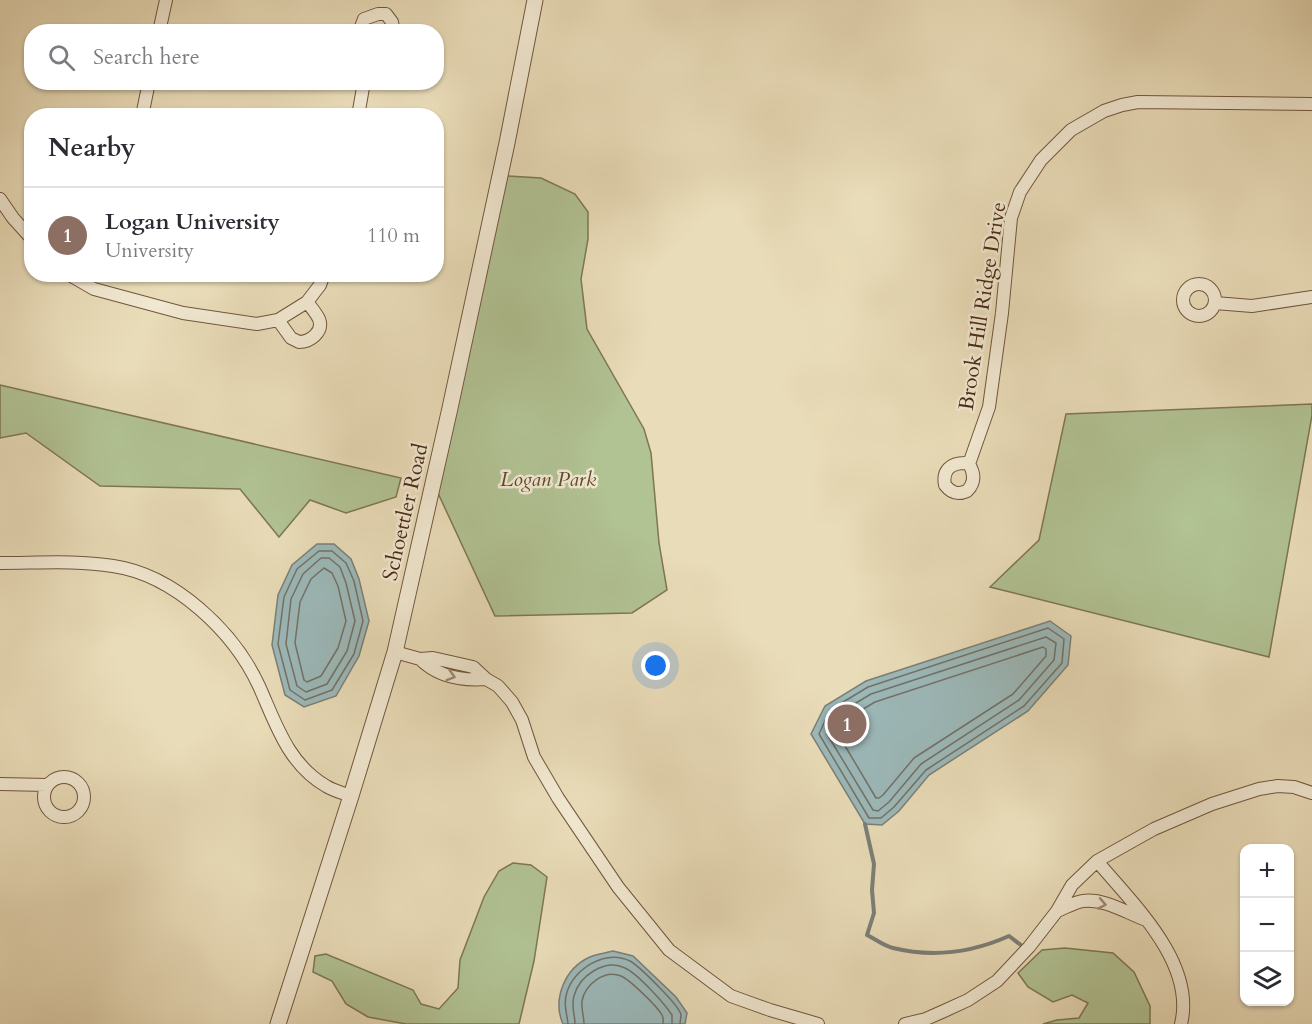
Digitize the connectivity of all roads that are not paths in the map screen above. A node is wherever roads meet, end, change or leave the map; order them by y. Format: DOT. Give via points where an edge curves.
graph roads {
  1 [pos="165,0"];
  2 [pos="535,0"];
  3 [pos="160,24"];
  4 [pos="362,24"];
  5 [pos="392,24"];
  6 [pos="147,90"];
  7 [pos="363,90"];
  8 [pos="1312,104"];
  9 [pos="144,108"];
  10 [pos="359,108"];
  11 [pos="0,199"];
  12 [pos="24,231"];
  13 [pos="81,282"];
  14 [pos="321,282"];
  15 [pos="1312,297"];
  16 [pos="307,302"];
  17 [pos="1215,303"];
  18 [pos="278,320"];
  19 [pos="969,464"];
  20 [pos="0,563"];
  21 [pos="395,652"];
  22 [pos="0,784"];
  23 [pos="47,785"];
  24 [pos="1312,793"];
  25 [pos="351,796"];
  26 [pos="1097,861"];
  27 [pos="1057,911"];
  28 [pos="1146,921"];
  29 [pos="278,1024"];
  30 [pos="818,1024"];
  31 [pos="905,1024"];
  32 [pos="1181,1024"];
  1 -- 3 [label="street"];
  2 -- 21 [label="street, Schoettler Road" via="453,397"];
  4 -- 5 [label="street" via="364,19 386,14"];
  6 -- 9 [label="street"];
  7 -- 10 [label="street"];
  8 -- 19 [label="street, Brook Hill Ridge Drive" via="1122,105 1071,130 1041,160 1020,192 1011,218 989,406"];
  11 -- 12 [label="street"];
  13 -- 18 [label="street" via="183,313 257,324"];
  14 -- 16 [label="street"];
  15 -- 17 [label="street" via="1252,306"];
  16 -- 18 [label="street"];
  16 -- 18 [label="street" via="320,320 311,339 299,342 291,338"];
  20 -- 25 [label="street" via="81,562 116,566 167,587 213,621 240,652 286,747 300,766 326,786"];
  21 -- 25 [label="street, Schoettler Road"];
  21 -- 30 [label="street" via="420,659 432,671 468,681 486,680 498,686 522,720 534,757 558,798 618,887 669,950 731,996"];
  22 -- 23 [label="street"];
  24 -- 26 [label="street" via="1294,787 1259,789 1154,829"];
  25 -- 29 [label="street, Schoettler Road"];
  26 -- 27 [label="street" via="1072,885"];
  26 -- 28 [label="street"];
  27 -- 28 [label="street, one-way" via="1084,901 1110,905"];
  27 -- 31 [label="street" via="997,981 968,1000"];
  28 -- 32 [label="street" via="1180,976 1184,1011"];
}
